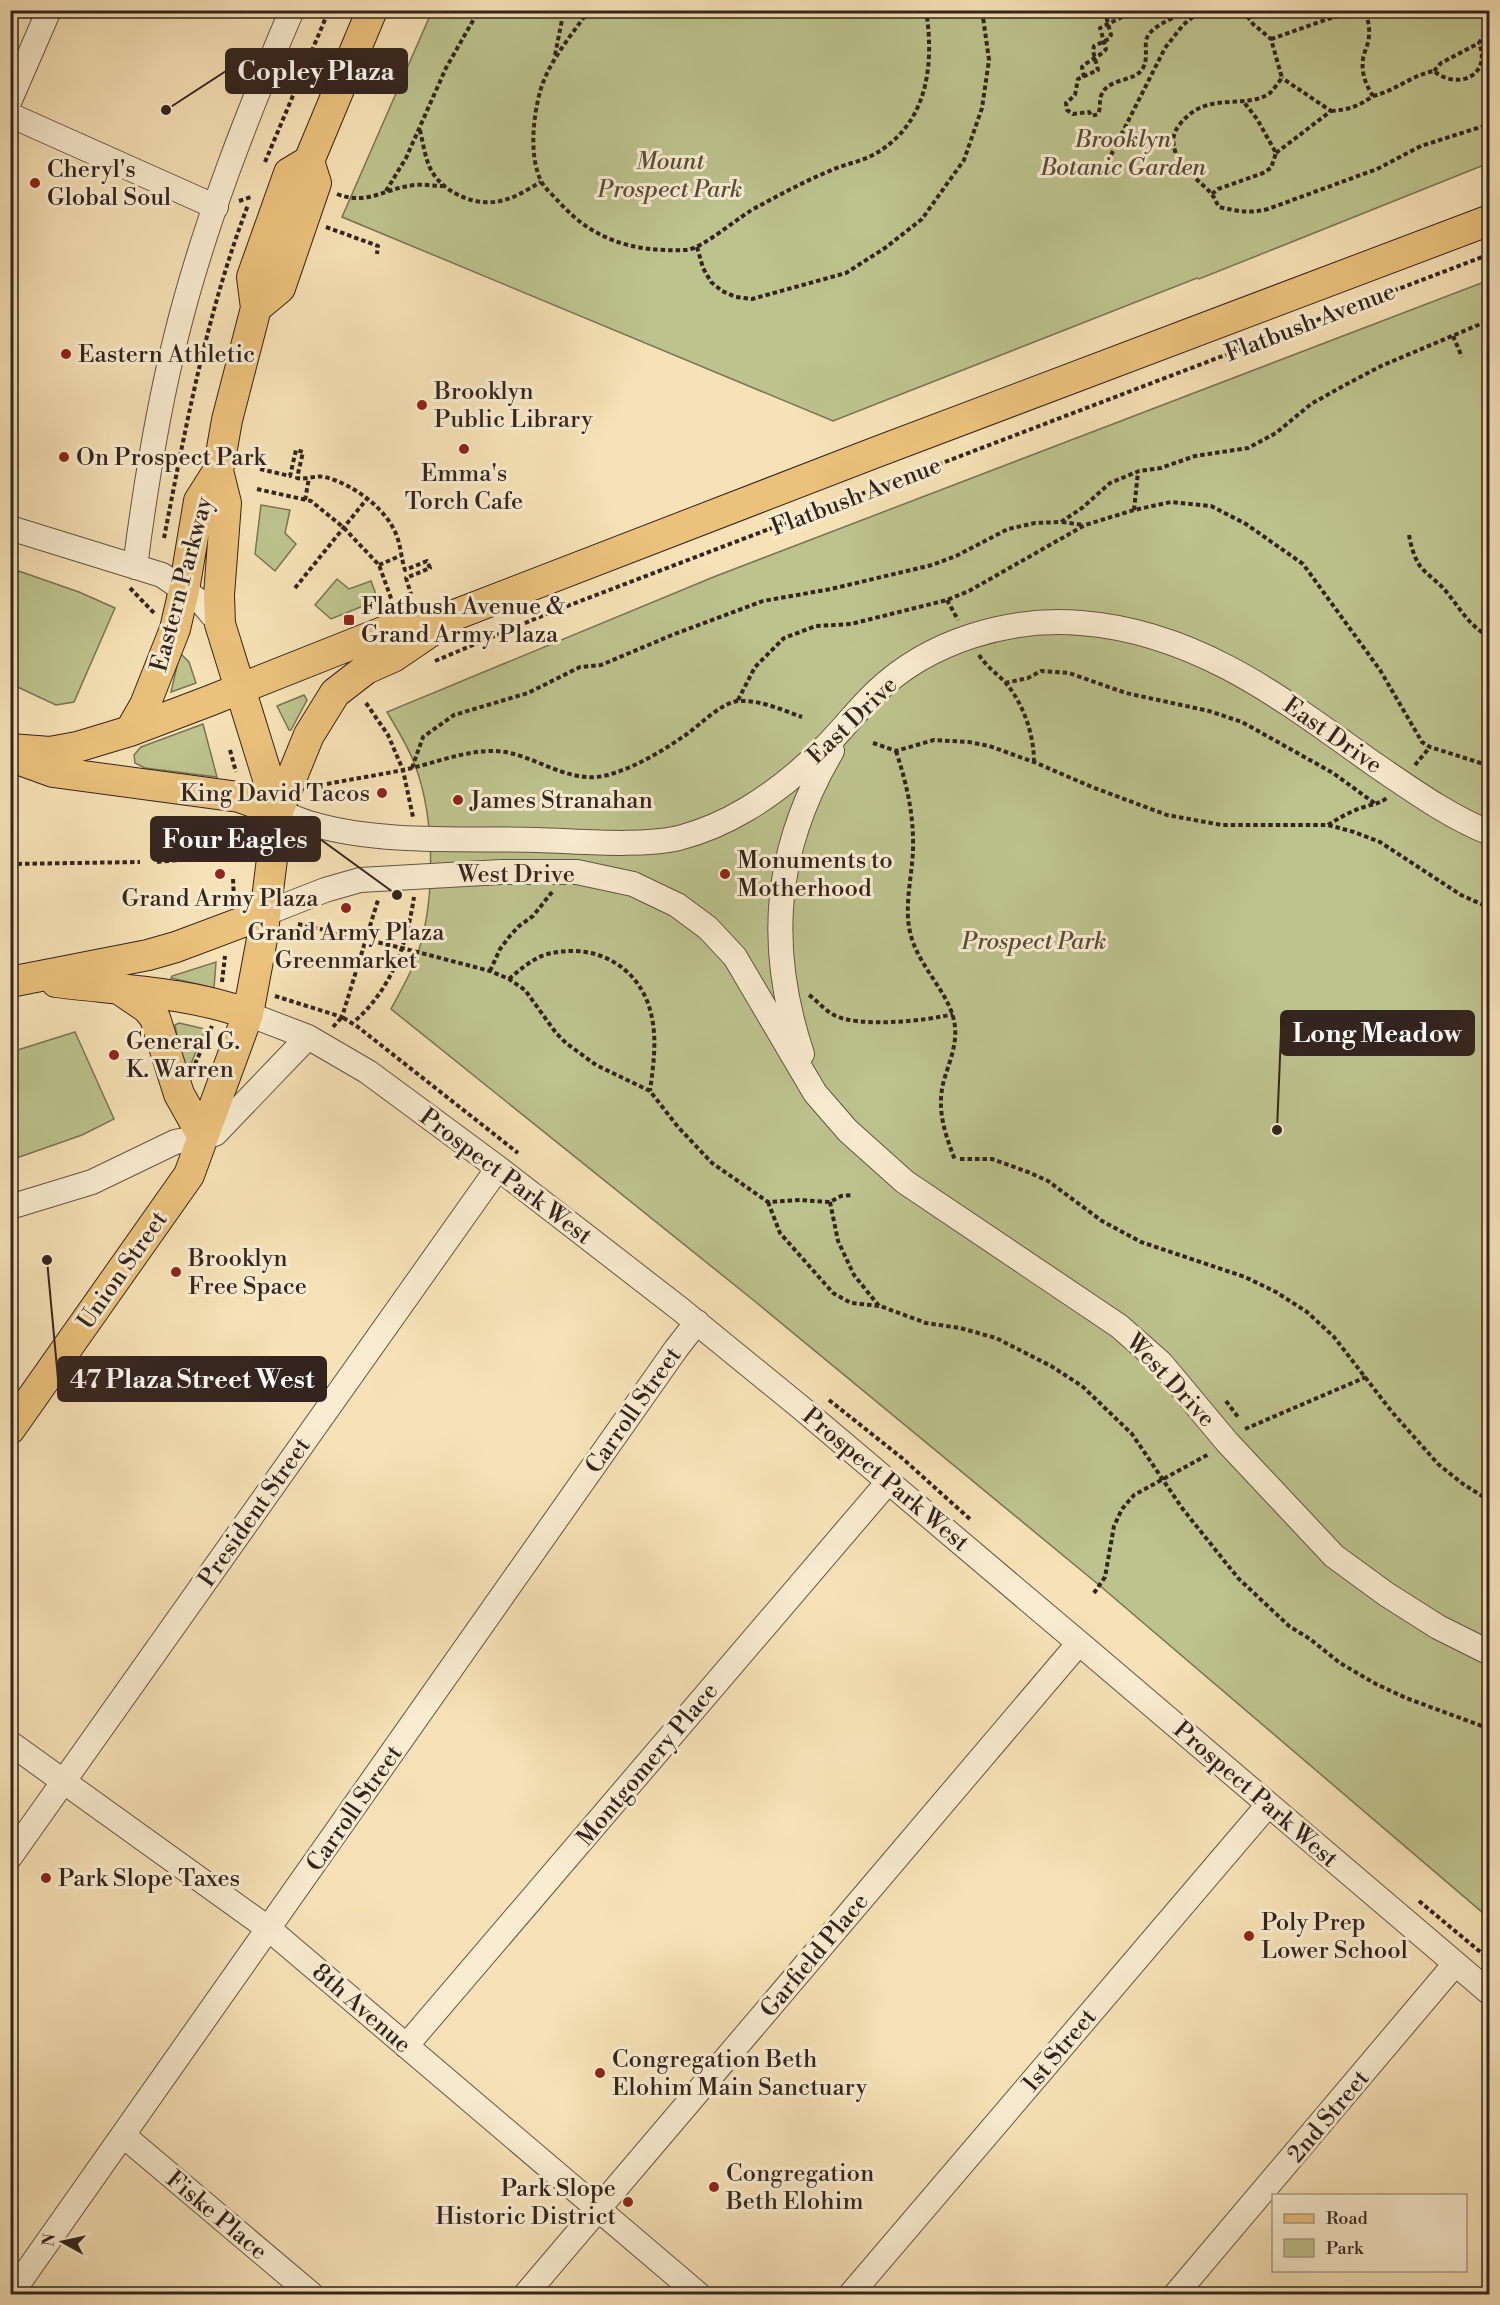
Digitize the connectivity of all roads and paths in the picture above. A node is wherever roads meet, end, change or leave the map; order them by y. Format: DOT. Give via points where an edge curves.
graph roads {
  1 [pos="49,10"];
  2 [pos="292,10"];
  3 [pos="372,10"];
  4 [pos="479,10"];
  5 [pos="564,10"];
  6 [pos="589,10"];
  7 [pos="926,10"];
  8 [pos="982,10"];
  9 [pos="1130,10"];
  10 [pos="1202,10"];
  11 [pos="1244,10"];
  12 [pos="1365,10"];
  13 [pos="1179,13"];
  14 [pos="1122,17"];
  15 [pos="1106,24"];
  16 [pos="1183,25"];
  17 [pos="1489,28"];
  18 [pos="1271,39"];
  19 [pos="1103,42"];
  20 [pos="1479,43"];
  21 [pos="1095,57"];
  22 [pos="555,59"];
  23 [pos="1142,70"];
  24 [pos="1434,71"];
  25 [pos="1152,74"];
  26 [pos="1084,77"];
  27 [pos="1282,78"];
  28 [pos="1373,96"];
  29 [pos="10,100"];
  30 [pos="1244,100"];
  31 [pos="1331,111"];
  32 [pos="10,115"];
  33 [pos="1490,124"];
  34 [pos="420,129"];
  35 [pos="1276,153"];
  36 [pos="1111,155"];
  37 [pos="542,182"];
  38 [pos="443,186"];
  39 [pos="386,191"];
  40 [pos="244,194"];
  41 [pos="336,194"];
  42 [pos="1212,194"];
  43 [pos="260,201"];
  44 [pos="216,207"];
  45 [pos="1490,220"];
  46 [pos="325,227"];
  47 [pos="230,232"];
  48 [pos="246,237"];
  49 [pos="697,247"];
  50 [pos="377,254"];
  51 [pos="1490,254"];
  52 [pos="1490,320"];
  53 [pos="1453,335"];
  54 [pos="1462,357"];
  55 [pos="260,469"];
  56 [pos="218,471"];
  57 [pos="1138,471"];
  58 [pos="309,478"];
  59 [pos="257,489"];
  60 [pos="368,497"];
  61 [pos="305,500"];
  62 [pos="1134,510"];
  63 [pos="1061,522"];
  64 [pos="1085,525"];
  65 [pos="343,527"];
  66 [pos="10,528"];
  67 [pos="1408,535"];
  68 [pos="402,555"];
  69 [pos="379,565"];
  70 [pos="135,567"];
  71 [pos="295,588"];
  72 [pos="184,590"];
  73 [pos="411,594"];
  74 [pos="392,601"];
  75 [pos="452,616"];
  76 [pos="220,624"];
  77 [pos="1490,637"];
  78 [pos="983,663"];
  79 [pos="425,665"];
  80 [pos="1005,683"];
  81 [pos="241,689"];
  82 [pos="738,700"];
  83 [pos="366,703"];
  84 [pos="855,713"];
  85 [pos="802,717"];
  86 [pos="130,731"];
  87 [pos="873,742"];
  88 [pos="10,749"];
  89 [pos="896,751"];
  90 [pos="10,757"];
  91 [pos="1034,762"];
  92 [pos="1490,766"];
  93 [pos="412,768"];
  94 [pos="403,770"];
  95 [pos="327,784"];
  96 [pos="1386,800"];
  97 [pos="1377,805"];
  98 [pos="278,812"];
  99 [pos="1328,825"];
  100 [pos="420,832"];
  101 [pos="1490,833"];
  102 [pos="235,848"];
  103 [pos="140,862"];
  104 [pos="157,862"];
  105 [pos="10,864"];
  106 [pos="558,871"];
  107 [pos="384,877"];
  108 [pos="420,885"];
  109 [pos="1490,908"];
  110 [pos="276,919"];
  111 [pos="368,939"];
  112 [pos="402,948"];
  113 [pos="226,958"];
  114 [pos="490,970"];
  115 [pos="509,979"];
  116 [pos="20,980"];
  117 [pos="222,987"];
  118 [pos="122,991"];
  119 [pos="802,993"];
  120 [pos="258,1005"];
  121 [pos="953,1014"];
  122 [pos="215,1017"];
  123 [pos="356,1020"];
  124 [pos="308,1037"];
  125 [pos="192,1072"];
  126 [pos="650,1091"];
  127 [pos="815,1093"];
  128 [pos="203,1137"];
  129 [pos="498,1168"];
  130 [pos="852,1195"];
  131 [pos="768,1202"];
  132 [pos="830,1202"];
  133 [pos="10,1207"];
  134 [pos="880,1306"];
  135 [pos="697,1322"];
  136 [pos="1366,1377"];
  137 [pos="1226,1401"];
  138 [pos="10,1429"];
  139 [pos="1237,1435"];
  140 [pos="1253,1435"];
  141 [pos="1162,1479"];
  142 [pos="888,1482"];
  143 [pos="1490,1502"];
  144 [pos="1094,1593"];
  145 [pos="1079,1643"];
  146 [pos="1490,1653"];
  147 [pos="1490,1729"];
  148 [pos="10,1743"];
  149 [pos="64,1780"];
  150 [pos="1268,1805"];
  151 [pos="10,1857"];
  152 [pos="269,1929"];
  153 [pos="1455,1964"];
  154 [pos="1490,1994"];
  155 [pos="406,2046"];
  156 [pos="123,2136"];
  157 [pos="598,2210"];
  158 [pos="11,2295"];
  159 [pos="311,2295"];
  160 [pos="526,2295"];
  161 [pos="698,2295"];
  162 [pos="851,2295"];
  163 [pos="1176,2295"];
  1 -- 29 [label="street"];
  2 -- 44 [label="street"];
  3 -- 56 [label="main road, Eastern Parkway" via="309,161 316,183 280,288 256,308"];
  4 -- 34 [label="path" via="446,68"];
  5 -- 22 [label="path"];
  6 -- 22 [label="path"];
  7 -- 49 [label="path" via="931,41 927,85 908,126 870,156 772,198"];
  8 -- 49 [label="path" via="989,60 982,108 964,160 922,219 846,273 752,299 736,297 711,282"];
  9 -- 14 [label="path"];
  10 -- 16 [label="path"];
  11 -- 18 [label="path"];
  12 -- 18 [label="path"];
  12 -- 28 [label="path" via="1370,33 1363,72"];
  13 -- 16 [label="path"];
  13 -- 23 [label="path" via="1149,33"];
  14 -- 15 [label="path"];
  14 -- 15 [label="path" via="1113,11 1106,16"];
  15 -- 19 [label="path" via="1100,28"];
  15 -- 19 [label="path" via="1111,35"];
  16 -- 25 [label="path"];
  17 -- 20 [label="path"];
  18 -- 27 [label="path"];
  19 -- 21 [label="path" via="1094,46"];
  19 -- 21 [label="path" via="1106,49"];
  20 -- 24 [label="path" via="1441,63"];
  20 -- 24 [label="path" via="1479,67 1464,81 1442,78"];
  21 -- 26 [label="path" via="1082,68"];
  21 -- 26 [label="path" via="1098,70"];
  22 -- 37 [label="path" via="540,90 533,123"];
  23 -- 25 [label="path"];
  23 -- 26 [label="path" via="1107,88 1101,96 1102,107 1092,116 1089,112 1073,114 1067,110 1066,103 1075,95 1078,79"];
  24 -- 28 [label="path"];
  25 -- 36 [label="path"];
  27 -- 30 [label="path" via="1270,93"];
  27 -- 31 [label="path"];
  28 -- 31 [label="path" via="1348,110"];
  30 -- 35 [label="path"];
  30 -- 42 [label="path" via="1213,103 1198,109 1185,118 1172,139 1177,156"];
  31 -- 35 [label="path"];
  32 -- 44 [label="street"];
  33 -- 42 [label="path" via="1421,147 1377,169 1268,210 1242,213 1219,207"];
  34 -- 38 [label="path" via="431,170"];
  34 -- 39 [label="path"];
  35 -- 42 [label="path" via="1271,168"];
  37 -- 38 [label="path" via="505,200 486,203 469,200"];
  37 -- 49 [label="path" via="575,220 611,241 639,248"];
  38 -- 39 [label="path" via="415,185"];
  39 -- 41 [label="path" via="362,200"];
  40 -- 43 [label="path"];
  44 -- 70 [label="street" via="176,335 161,401"];
  45 -- 75 [label="main road, Flatbush Avenue"];
  46 -- 50 [label="path" via="378,246"];
  47 -- 48 [label="path"];
  51 -- 79 [label="path, Flatbush Avenue" via="560,609"];
  52 -- 53 [label="path"];
  53 -- 54 [label="path"];
  53 -- 57 [label="path" via="1345,385 1311,404 1276,433 1248,447"];
  55 -- 58 [label="path" via="290,476 296,450 303,452 297,478"];
  56 -- 72 [label="main road, Eastern Parkway" via="199,501"];
  56 -- 76 [label="main road, Eastern Parkway" via="226,503"];
  57 -- 62 [label="path"];
  57 -- 63 [label="path" via="1110,483"];
  58 -- 60 [label="path" via="338,482"];
  58 -- 61 [label="path"];
  59 -- 61 [label="path"];
  60 -- 65 [label="path"];
  60 -- 68 [label="path" via="395,531"];
  61 -- 65 [label="path"];
  62 -- 64 [label="path"];
  62 -- 92 [label="path" via="1171,502 1211,506 1246,524 1303,564 1380,670 1422,742"];
  63 -- 64 [label="path"];
  63 -- 93 [label="path" via="1008,529 932,565 763,601 601,664 580,667 528,693 454,715 423,737"];
  64 -- 82 [label="path" via="947,600 851,624 816,626 784,638 755,667"];
  65 -- 69 [label="path"];
  65 -- 71 [label="path"];
  66 -- 70 [label="street"];
  67 -- 77 [label="path" via="1421,567 1461,613"];
  68 -- 69 [label="path"];
  68 -- 73 [label="path" via="405,570 427,561 430,568 406,578"];
  69 -- 74 [label="path"];
  70 -- 72 [label="street" via="162,575"];
  72 -- 76 [label="street"];
  72 -- 86 [label="main road, Eastern Parkway" via="160,670"];
  75 -- 81 [label="main road, Flatbush Avenue" via="388,630"];
  75 -- 98 [label="main road" via="393,657 366,669 335,693 309,735"];
  76 -- 81 [label="main road, Eastern Parkway"];
  78 -- 80 [label="path"];
  80 -- 91 [label="path" via="1027,722"];
  80 -- 97 [label="path" via="1041,671 1069,673 1126,693 1209,711 1242,722 1333,773"];
  81 -- 86 [label="main road"];
  81 -- 98 [label="main road, Eastern Parkway"];
  82 -- 85 [label="path"];
  82 -- 93 [label="path" via="654,755 609,775 579,777 510,753 490,752 454,756"];
  83 -- 94 [label="path" via="388,735"];
  84 -- 100 [label="street, East Drive" via="828,744 779,788 746,810 679,838 652,841"];
  84 -- 101 [label="street, East Drive" via="909,666 990,630 1047,621 1141,632 1199,653 1270,690 1400,782 1455,817"];
  84 -- 127 [label="street, West Drive" via="819,773 796,827 781,897 783,974 798,1043"];
  86 -- 88 [label="main road" via="50,752"];
  87 -- 89 [label="path"];
  89 -- 91 [label="path" via="934,740 969,742"];
  89 -- 121 [label="path" via="910,797 913,824 910,934 921,962"];
  90 -- 98 [label="main road" via="53,772 239,797"];
  91 -- 99 [label="path" via="1167,815 1222,825"];
  93 -- 94 [label="path"];
  94 -- 95 [label="path"];
  94 -- 100 [label="path"];
  96 -- 97 [label="path"];
  97 -- 99 [label="path" via="1343,815"];
  98 -- 100 [label="street, East Drive" via="345,831"];
  98 -- 110 [label="main road, Union Street"];
  99 -- 109 [label="path" via="1380,842 1461,895"];
  102 -- 104 [label="path" via="222,856"];
  103 -- 105 [label="path"];
  106 -- 108 [label="street, West Drive"];
  106 -- 114 [label="path" via="553,891 505,943"];
  106 -- 127 [label="street, West Drive" via="633,884 677,905 708,928 735,957"];
  107 -- 108 [label="street, West Drive"];
  107 -- 110 [label="street, West Drive" via="325,890"];
  107 -- 111 [label="path"];
  108 -- 112 [label="path"];
  110 -- 111 [label="path"];
  110 -- 116 [label="main road" via="176,947"];
  110 -- 120 [label="main road, Union Street" via="262,939"];
  111 -- 112 [label="path"];
  111 -- 120 [label="path" via="342,1017 281,997"];
  112 -- 114 [label="path"];
  112 -- 123 [label="path" via="383,990"];
  113 -- 117 [label="path"];
  114 -- 115 [label="path"];
  115 -- 126 [label="path" via="525,990 566,1043 596,1065"];
  115 -- 126 [label="path" via="530,962 552,953 576,951 603,956 622,966 641,986 652,1016 655,1037"];
  116 -- 118 [label="main road"];
  118 -- 120 [label="main road" via="229,1007"];
  118 -- 128 [label="main road" via="155,1018 179,1094"];
  119 -- 121 [label="path" via="849,1021 932,1020"];
  120 -- 124 [label="street, Prospect Park West"];
  120 -- 128 [label="main road, Union Street"];
  121 -- 136 [label="path" via="955,1042 940,1112 946,1137 958,1160 992,1159 1028,1172 1141,1242 1245,1276 1276,1292 1307,1312 1334,1337"];
  122 -- 125 [label="path"];
  124 -- 128 [label="street" via="215,1134"];
  124 -- 129 [label="street, Prospect Park West" via="368,1072"];
  126 -- 131 [label="path" via="712,1163"];
  127 -- 139 [label="street, West Drive" via="848,1131 905,1182 1119,1326"];
  128 -- 133 [label="street" via="175,1142 92,1182"];
  128 -- 138 [label="main road, Union Street" via="189,1175"];
  129 -- 135 [label="street, Prospect Park West"];
  129 -- 149 [label="street, President Street"];
  130 -- 132 [label="path"];
  131 -- 132 [label="path"];
  131 -- 134 [label="path" via="780,1233 833,1293 851,1304"];
  132 -- 134 [label="path" via="838,1241 854,1275"];
  134 -- 141 [label="path" via="927,1323 996,1338 1051,1366 1108,1409 1132,1434"];
  135 -- 142 [label="street, Prospect Park West"];
  135 -- 152 [label="street, Carroll Street"];
  136 -- 139 [label="path"];
  136 -- 143 [label="path" via="1438,1464"];
  137 -- 139 [label="path"];
  139 -- 140 [label="path"];
  139 -- 141 [label="path"];
  139 -- 146 [label="street, West Drive" via="1334,1556 1438,1627"];
  141 -- 144 [label="path" via="1134,1495 1122,1509 1114,1526 1105,1577"];
  141 -- 147 [label="path" via="1238,1578 1289,1626 1376,1684"];
  142 -- 145 [label="street, Prospect Park West"];
  142 -- 155 [label="street, Montgomery Place"];
  145 -- 150 [label="street, Prospect Park West"];
  145 -- 157 [label="street, Garfield Place"];
  148 -- 149 [label="street, 8th Avenue"];
  149 -- 151 [label="street, President Street"];
  149 -- 152 [label="street, 8th Avenue"];
  150 -- 153 [label="street, Prospect Park West"];
  150 -- 162 [label="street, 1st Street"];
  152 -- 155 [label="street, 8th Avenue"];
  152 -- 156 [label="street, Carroll Street"];
  153 -- 154 [label="street, Prospect Park West"];
  153 -- 163 [label="street, 2nd Street"];
  155 -- 157 [label="street, 8th Avenue"];
  156 -- 158 [label="street, Carroll Street"];
  156 -- 159 [label="street, Fiske Place"];
  157 -- 160 [label="street, Garfield Place"];
  157 -- 161 [label="street, 8th Avenue"];
}
